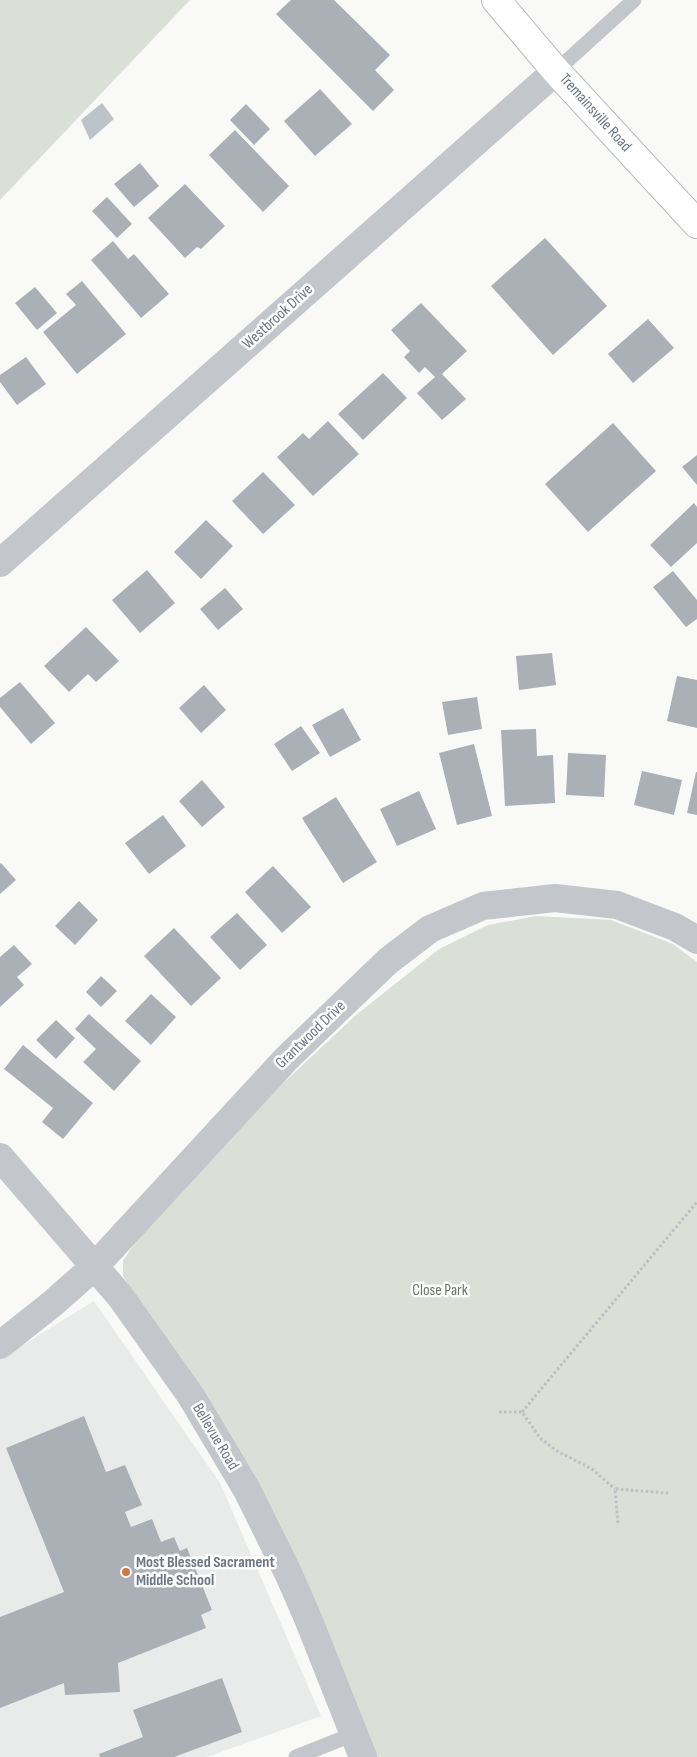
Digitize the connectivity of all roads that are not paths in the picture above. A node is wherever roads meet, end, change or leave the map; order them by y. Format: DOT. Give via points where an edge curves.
graph roads {
  1 [pos="496,0"];
  2 [pos="634,0"];
  3 [pos="556,71"];
  4 [pos="697,224"];
  5 [pos="0,563"];
  6 [pos="697,940"];
  7 [pos="0,1157"];
  8 [pos="95,1266"];
  9 [pos="0,1345"];
  10 [pos="358,1745"];
  11 [pos="296,1757"];
  1 -- 3 [label="street, Tremainsville Road"];
  2 -- 3 [label="lane"];
  3 -- 4 [label="street, Tremainsville Road"];
  3 -- 5 [label="street, Westbrook Drive"];
  6 -- 8 [label="street, Grantwood Drive" via="675,927 617,905 555,898 483,906 430,929 388,961 286,1058"];
  7 -- 8 [label="street, Bellevue Road"];
  8 -- 9 [label="street, Grantwood Drive"];
  8 -- 10 [label="street, Bellevue Road" via="191,1396 247,1490 289,1575"];
  10 -- 11 [label="lane"];
}
